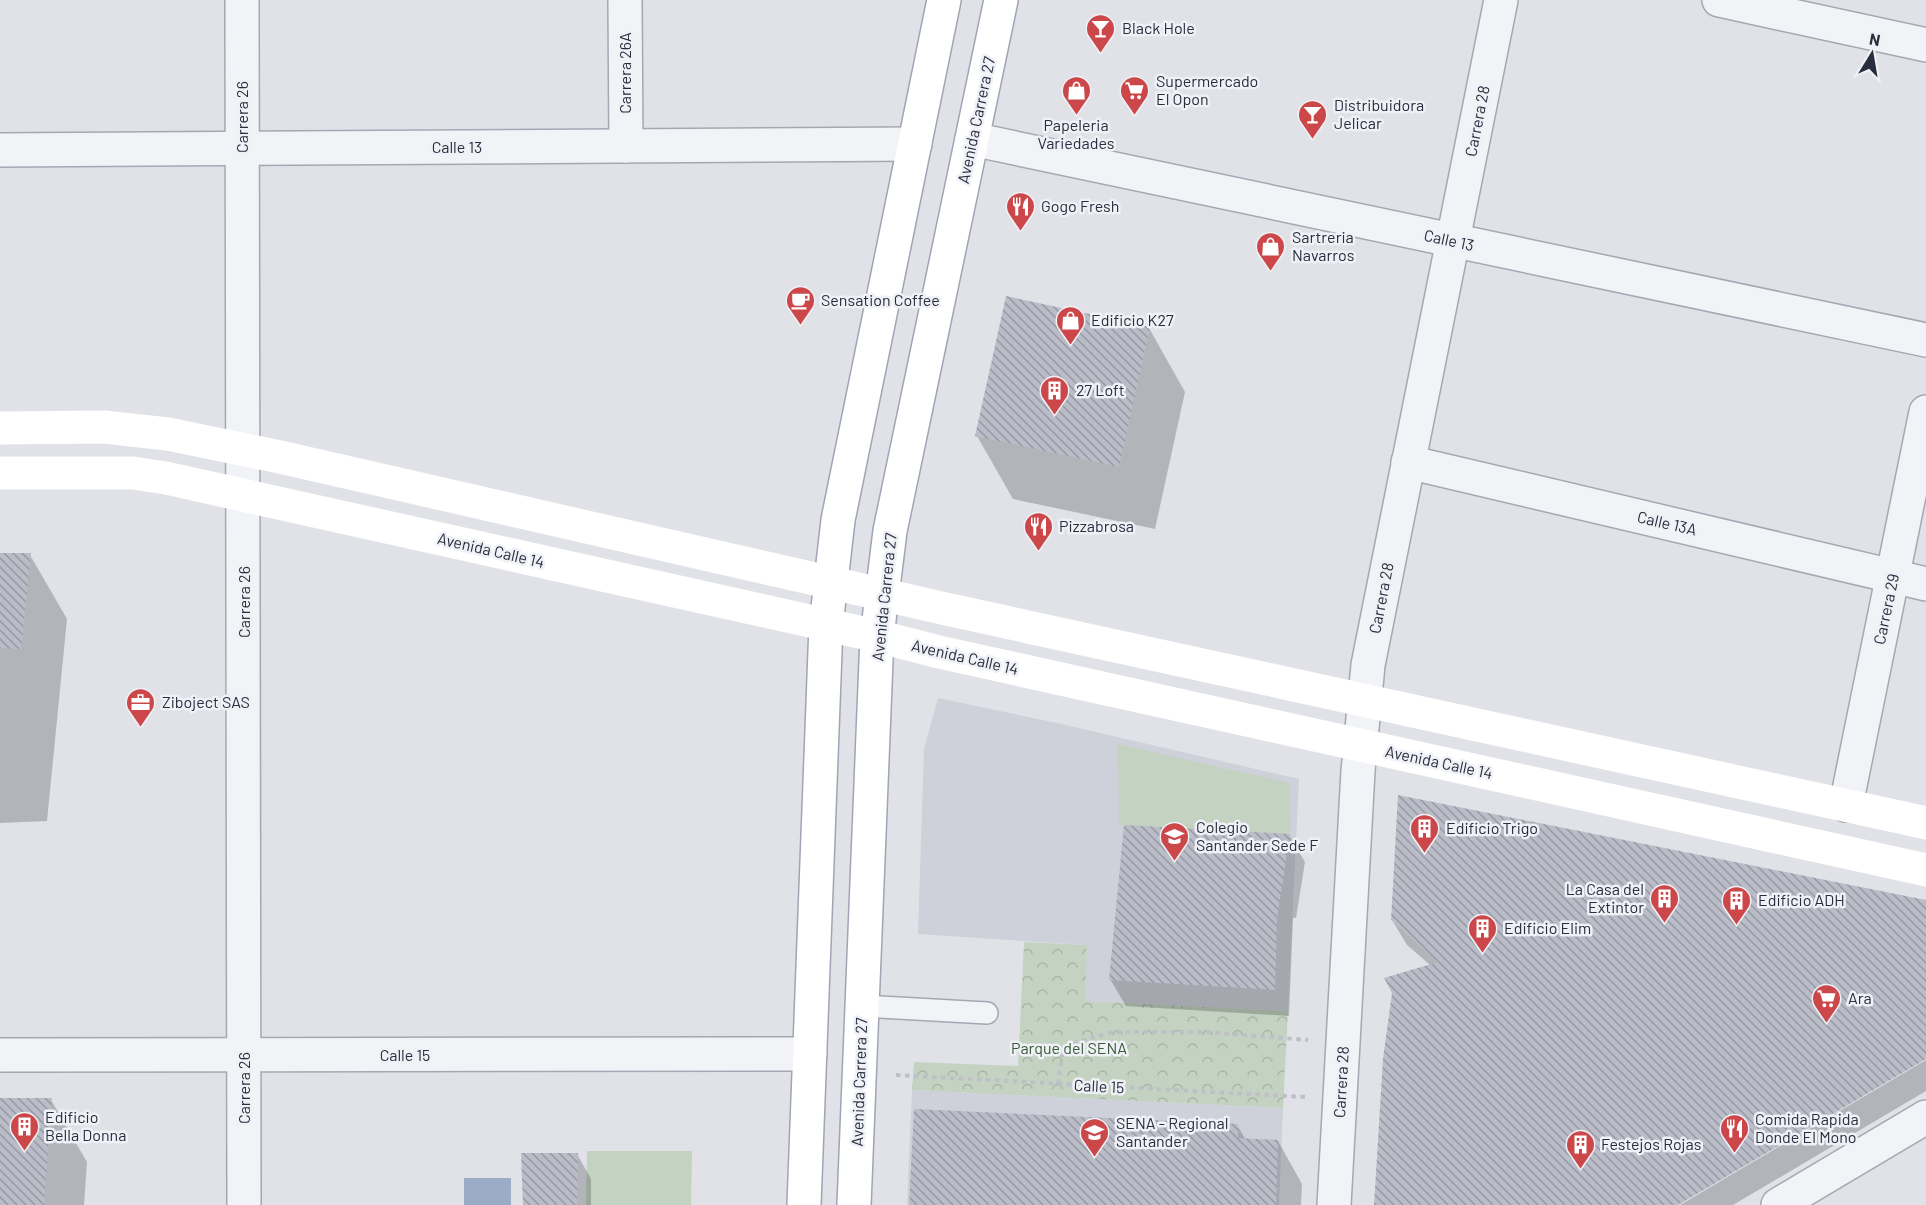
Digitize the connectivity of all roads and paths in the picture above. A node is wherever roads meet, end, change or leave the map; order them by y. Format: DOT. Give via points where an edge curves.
graph roads {
  1 [pos="242,0"];
  2 [pos="625,0"];
  3 [pos="944,0"];
  4 [pos="1001,0"];
  5 [pos="1501,0"];
  6 [pos="1719,0"];
  7 [pos="1926,45"];
  8 [pos="972,139"];
  9 [pos="915,144"];
  10 [pos="626,146"];
  11 [pos="242,148"];
  12 [pos="0,150"];
  13 [pos="1453,240"];
  14 [pos="1926,340"];
  15 [pos="1926,412"];
  16 [pos="0,428"];
  17 [pos="244,449"];
  18 [pos="1408,462"];
  19 [pos="0,473"];
  20 [pos="244,495"];
  21 [pos="1893,576"];
  22 [pos="830,581"];
  23 [pos="1926,584"];
  24 [pos="882,593"];
  25 [pos="826,625"];
  26 [pos="877,636"];
  27 [pos="1363,700"];
  28 [pos="1360,745"];
  29 [pos="1846,805"];
  30 [pos="1926,823"];
  31 [pos="1926,870"];
  32 [pos="862,1006"];
  33 [pos="987,1013"];
  34 [pos="1343,1042"];
  35 [pos="810,1054"];
  36 [pos="0,1055"];
  37 [pos="244,1055"];
  38 [pos="859,1073"];
  39 [pos="1058,1084"];
  40 [pos="1340,1100"];
  41 [pos="1926,1117"];
  42 [pos="1812,1195"];
  43 [pos="244,1205"];
  44 [pos="804,1205"];
  45 [pos="854,1205"];
  46 [pos="1334,1205"];
  47 [pos="1778,1205"];
  1 -- 11 [label="street, Carrera 26"];
  2 -- 10 [label="street, Carrera 26A"];
  3 -- 9 [label="main road"];
  4 -- 8 [label="main road, Avenida Carrera 27"];
  5 -- 13 [label="street, Carrera 28"];
  6 -- 7 [label="street"];
  8 -- 13 [label="street, Calle 13"];
  8 -- 24 [label="main road, Avenida Carrera 27" via="890,531"];
  9 -- 10 [label="street, Calle 13"];
  9 -- 22 [label="main road" via="838,520"];
  10 -- 11 [label="street, Calle 13"];
  11 -- 12 [label="street, Calle 13"];
  11 -- 17 [label="street, Carrera 26"];
  13 -- 14 [label="street, Calle 13"];
  13 -- 18 [label="street, Carrera 28"];
  15 -- 21 [label="street, Carrera 29"];
  16 -- 17 [label="main road" via="104,427 168,434"];
  17 -- 20 [label="street, Carrera 26"];
  17 -- 22 [label="main road"];
  18 -- 21 [label="street, Calle 13A"];
  18 -- 27 [label="street, Carrera 28"];
  19 -- 20 [label="main road, Avenida Calle 14" via="134,473"];
  20 -- 25 [label="main road, Avenida Calle 14"];
  20 -- 37 [label="street, Carrera 26"];
  21 -- 23 [label="street, Calle 13A"];
  21 -- 29 [label="street, Carrera 29"];
  22 -- 24 [label="main road"];
  22 -- 25 [label="main road"];
  24 -- 26 [label="main road, Avenida Carrera 27"];
  24 -- 27 [label="main road"];
  25 -- 26 [label="main road, Avenida Calle 14"];
  25 -- 35 [label="main road"];
  26 -- 28 [label="main road, Avenida Calle 14"];
  26 -- 32 [label="main road, Avenida Carrera 27"];
  27 -- 28 [label="street, Carrera 28"];
  27 -- 29 [label="main road"];
  28 -- 31 [label="main road, Avenida Calle 14"];
  28 -- 34 [label="street, Carrera 28"];
  29 -- 30 [label="main road"];
  32 -- 33 [label="lane"];
  32 -- 38 [label="main road, Avenida Carrera 27"];
  34 -- 39 [label="path" via="1206,1032 1114,1032 1077,1042 1062,1055"];
  34 -- 40 [label="street, Carrera 28"];
  35 -- 37 [label="street, Calle 15"];
  35 -- 44 [label="main road"];
  36 -- 37 [label="street, Calle 15"];
  37 -- 43 [label="street, Carrera 26"];
  38 -- 39 [label="path, Calle 15"];
  38 -- 45 [label="main road, Avenida Carrera 27"];
  39 -- 40 [label="path, Calle 15"];
  40 -- 46 [label="street, Carrera 28"];
  41 -- 42 [label="street"];
  42 -- 47 [label="street"];
}
